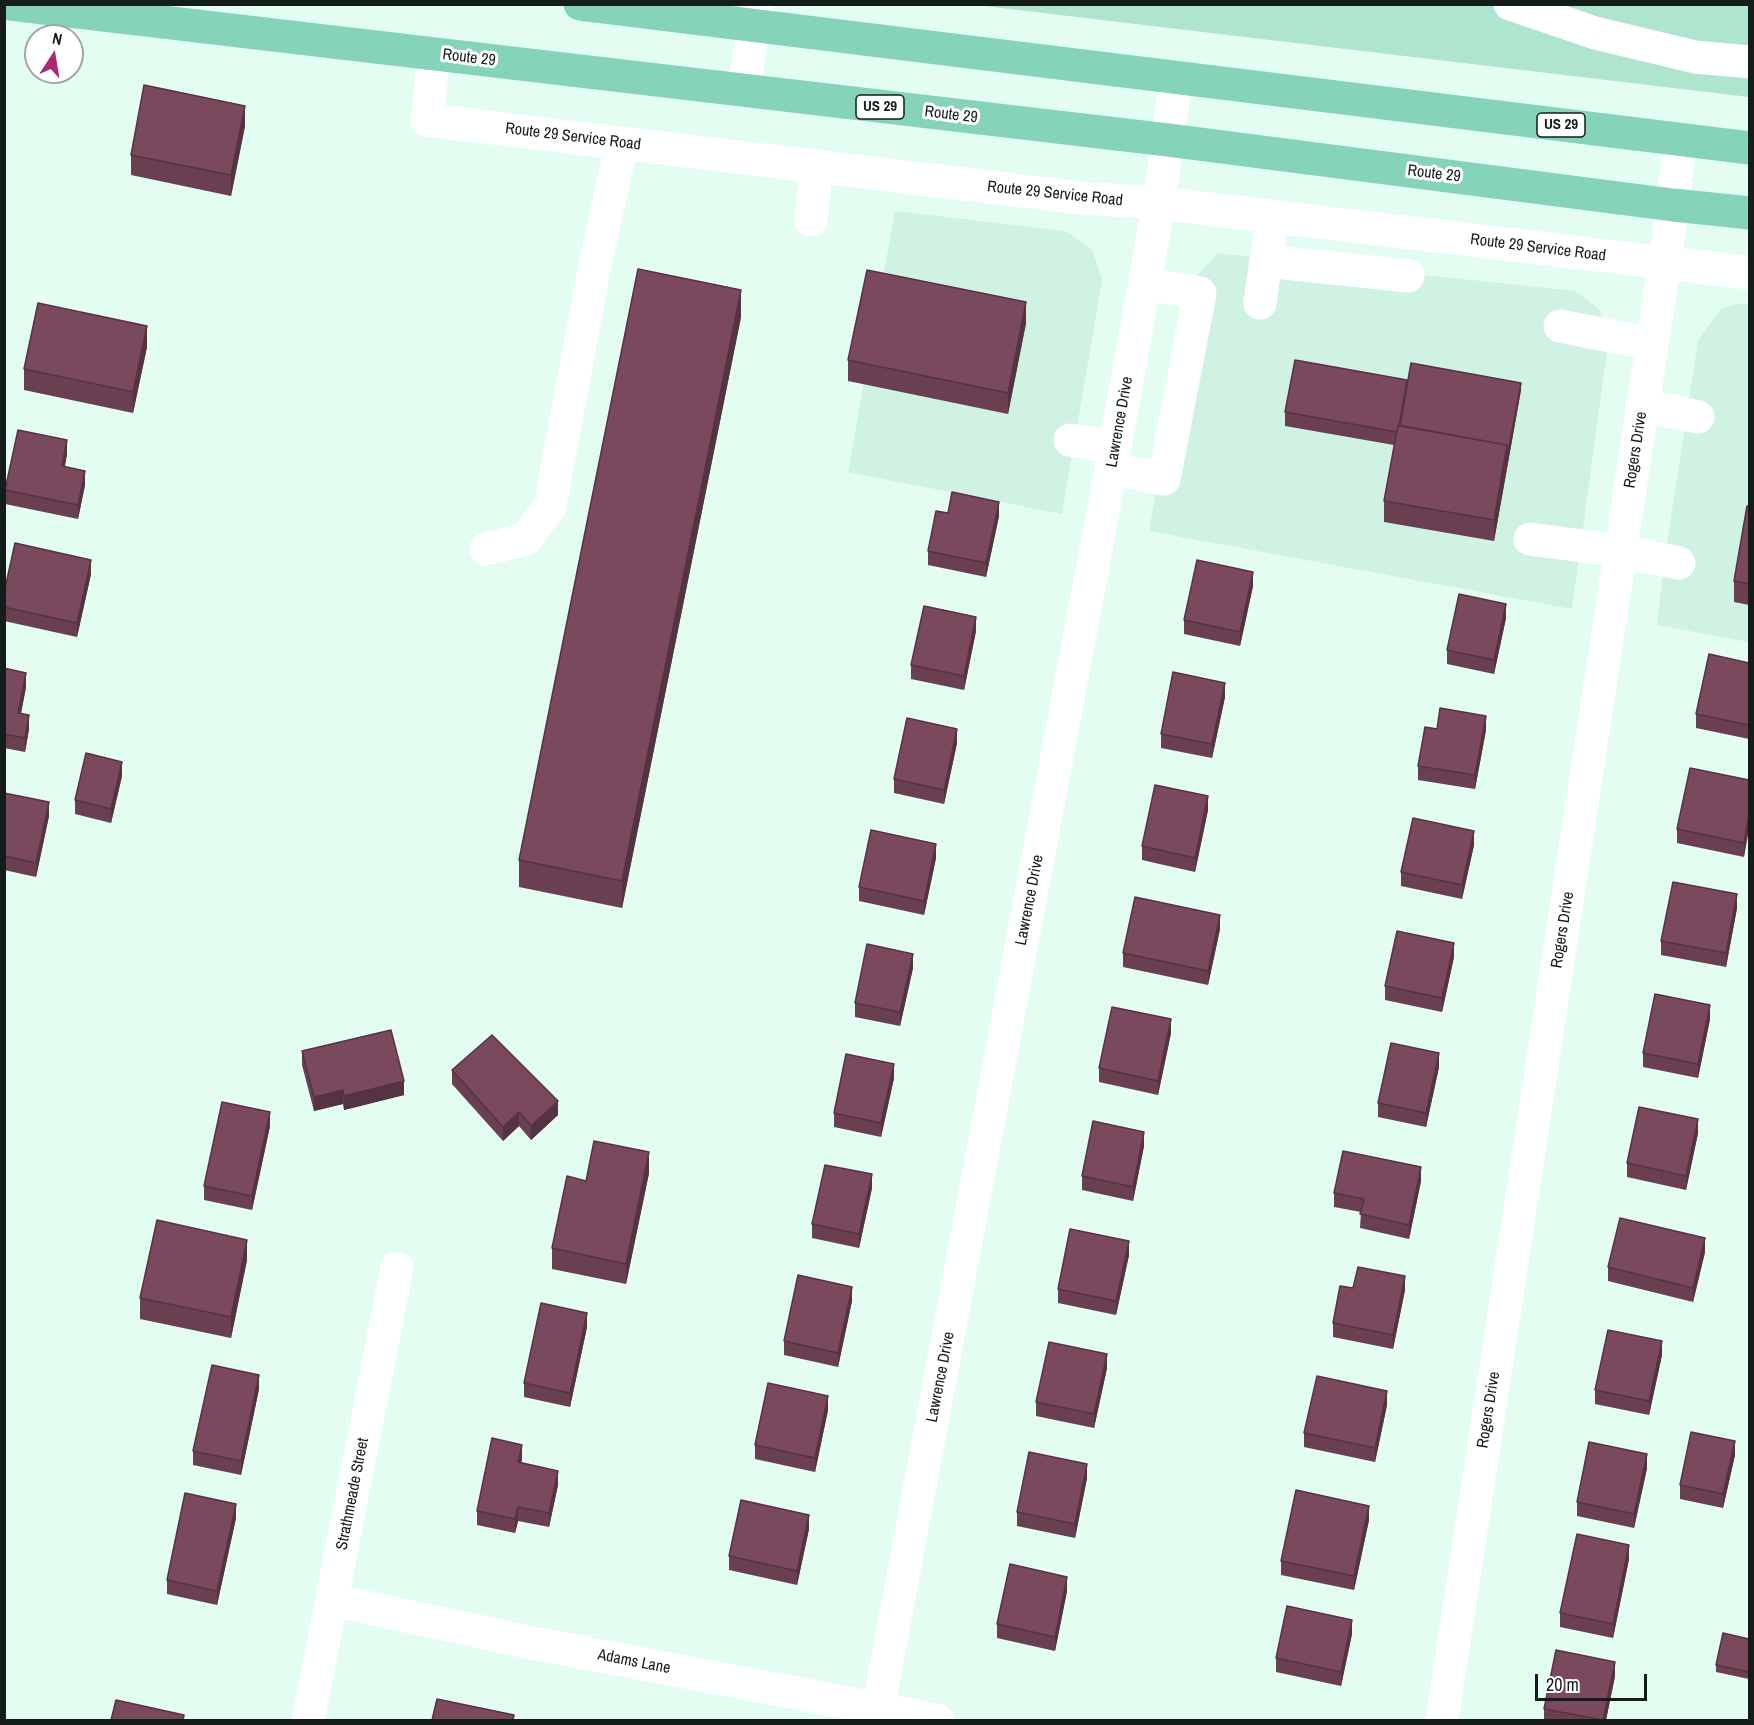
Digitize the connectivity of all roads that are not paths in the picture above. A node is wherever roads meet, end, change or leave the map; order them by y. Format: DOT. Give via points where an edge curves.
graph roads {
  1 [pos="10,4"];
  2 [pos="580,4"];
  3 [pos="1509,4"];
  4 [pos="756,15"];
  5 [pos="434,53"];
  6 [pos="1749,62"];
  7 [pos="1176,77"];
  8 [pos="743,92"];
  9 [pos="1681,139"];
  10 [pos="1168,140"];
  11 [pos="622,143"];
  12 [pos="1749,148"];
  13 [pos="817,166"];
  14 [pos="1159,203"];
  15 [pos="1673,205"];
  16 [pos="1749,213"];
  17 [pos="1273,217"];
  18 [pos="811,220"];
  19 [pos="1266,261"];
  20 [pos="1664,263"];
  21 [pos="1749,273"];
  22 [pos="1408,276"];
  23 [pos="1145,284"];
  24 [pos="1260,303"];
  25 [pos="1560,326"];
  26 [pos="1652,344"];
  27 [pos="1642,405"];
  28 [pos="1698,417"];
  29 [pos="1070,440"];
  30 [pos="1113,458"];
  31 [pos="1530,539"];
  32 [pos="486,549"];
  33 [pos="1620,552"];
  34 [pos="1679,563"];
  35 [pos="397,1268"];
  36 [pos="332,1600"];
  37 [pos="877,1715"];
  38 [pos="308,1720"];
  39 [pos="937,1720"];
  40 [pos="1442,1720"];
  1 -- 5 [label="main road, Route 29 / US 29"];
  2 -- 4 [label="main road, US 29"];
  3 -- 6 [label="street" via="1595,33 1695,57"];
  4 -- 7 [label="main road, US 29"];
  4 -- 8 [label="street"];
  5 -- 8 [label="main road, Route 29 / US 29"];
  5 -- 11 [label="street, Route 29 Service Road" via="428,120"];
  7 -- 9 [label="main road, US 29"];
  7 -- 10 [label="street, Lawrence Drive"];
  8 -- 10 [label="main road, Route 29 / US 29"];
  9 -- 12 [label="main road, US 29"];
  9 -- 15 [label="street, Rogers Drive"];
  10 -- 14 [label="street, Lawrence Drive"];
  10 -- 15 [label="main road, Route 29 / US 29"];
  11 -- 13 [label="street, Route 29 Service Road"];
  11 -- 32 [label="street" via="550,506 526,539"];
  13 -- 14 [label="street, Route 29 Service Road" via="944,195"];
  13 -- 18 [label="street"];
  14 -- 17 [label="street, Route 29 Service Road"];
  14 -- 23 [label="street, Lawrence Drive"];
  15 -- 16 [label="main road, Route 29 / US 29"];
  15 -- 20 [label="street, Rogers Drive"];
  17 -- 19 [label="street"];
  17 -- 20 [label="street, Route 29 Service Road"];
  19 -- 22 [label="street"];
  19 -- 24 [label="street"];
  20 -- 21 [label="street, Route 29 Service Road"];
  20 -- 26 [label="street, Rogers Drive"];
  23 -- 30 [label="street, Lawrence Drive"];
  23 -- 30 [label="street" via="1200,293 1164,479"];
  25 -- 26 [label="street"];
  26 -- 27 [label="street, Rogers Drive"];
  27 -- 28 [label="street"];
  27 -- 33 [label="street, Rogers Drive"];
  29 -- 30 [label="street"];
  30 -- 37 [label="street, Lawrence Drive"];
  31 -- 33 [label="street"];
  33 -- 34 [label="street"];
  33 -- 40 [label="street, Rogers Drive"];
  35 -- 36 [label="street, Strathmeade Street"];
  36 -- 37 [label="street, Adams Lane"];
  36 -- 38 [label="street, Strathmeade Street"];
  37 -- 39 [label="street, Adams Lane"];
}
